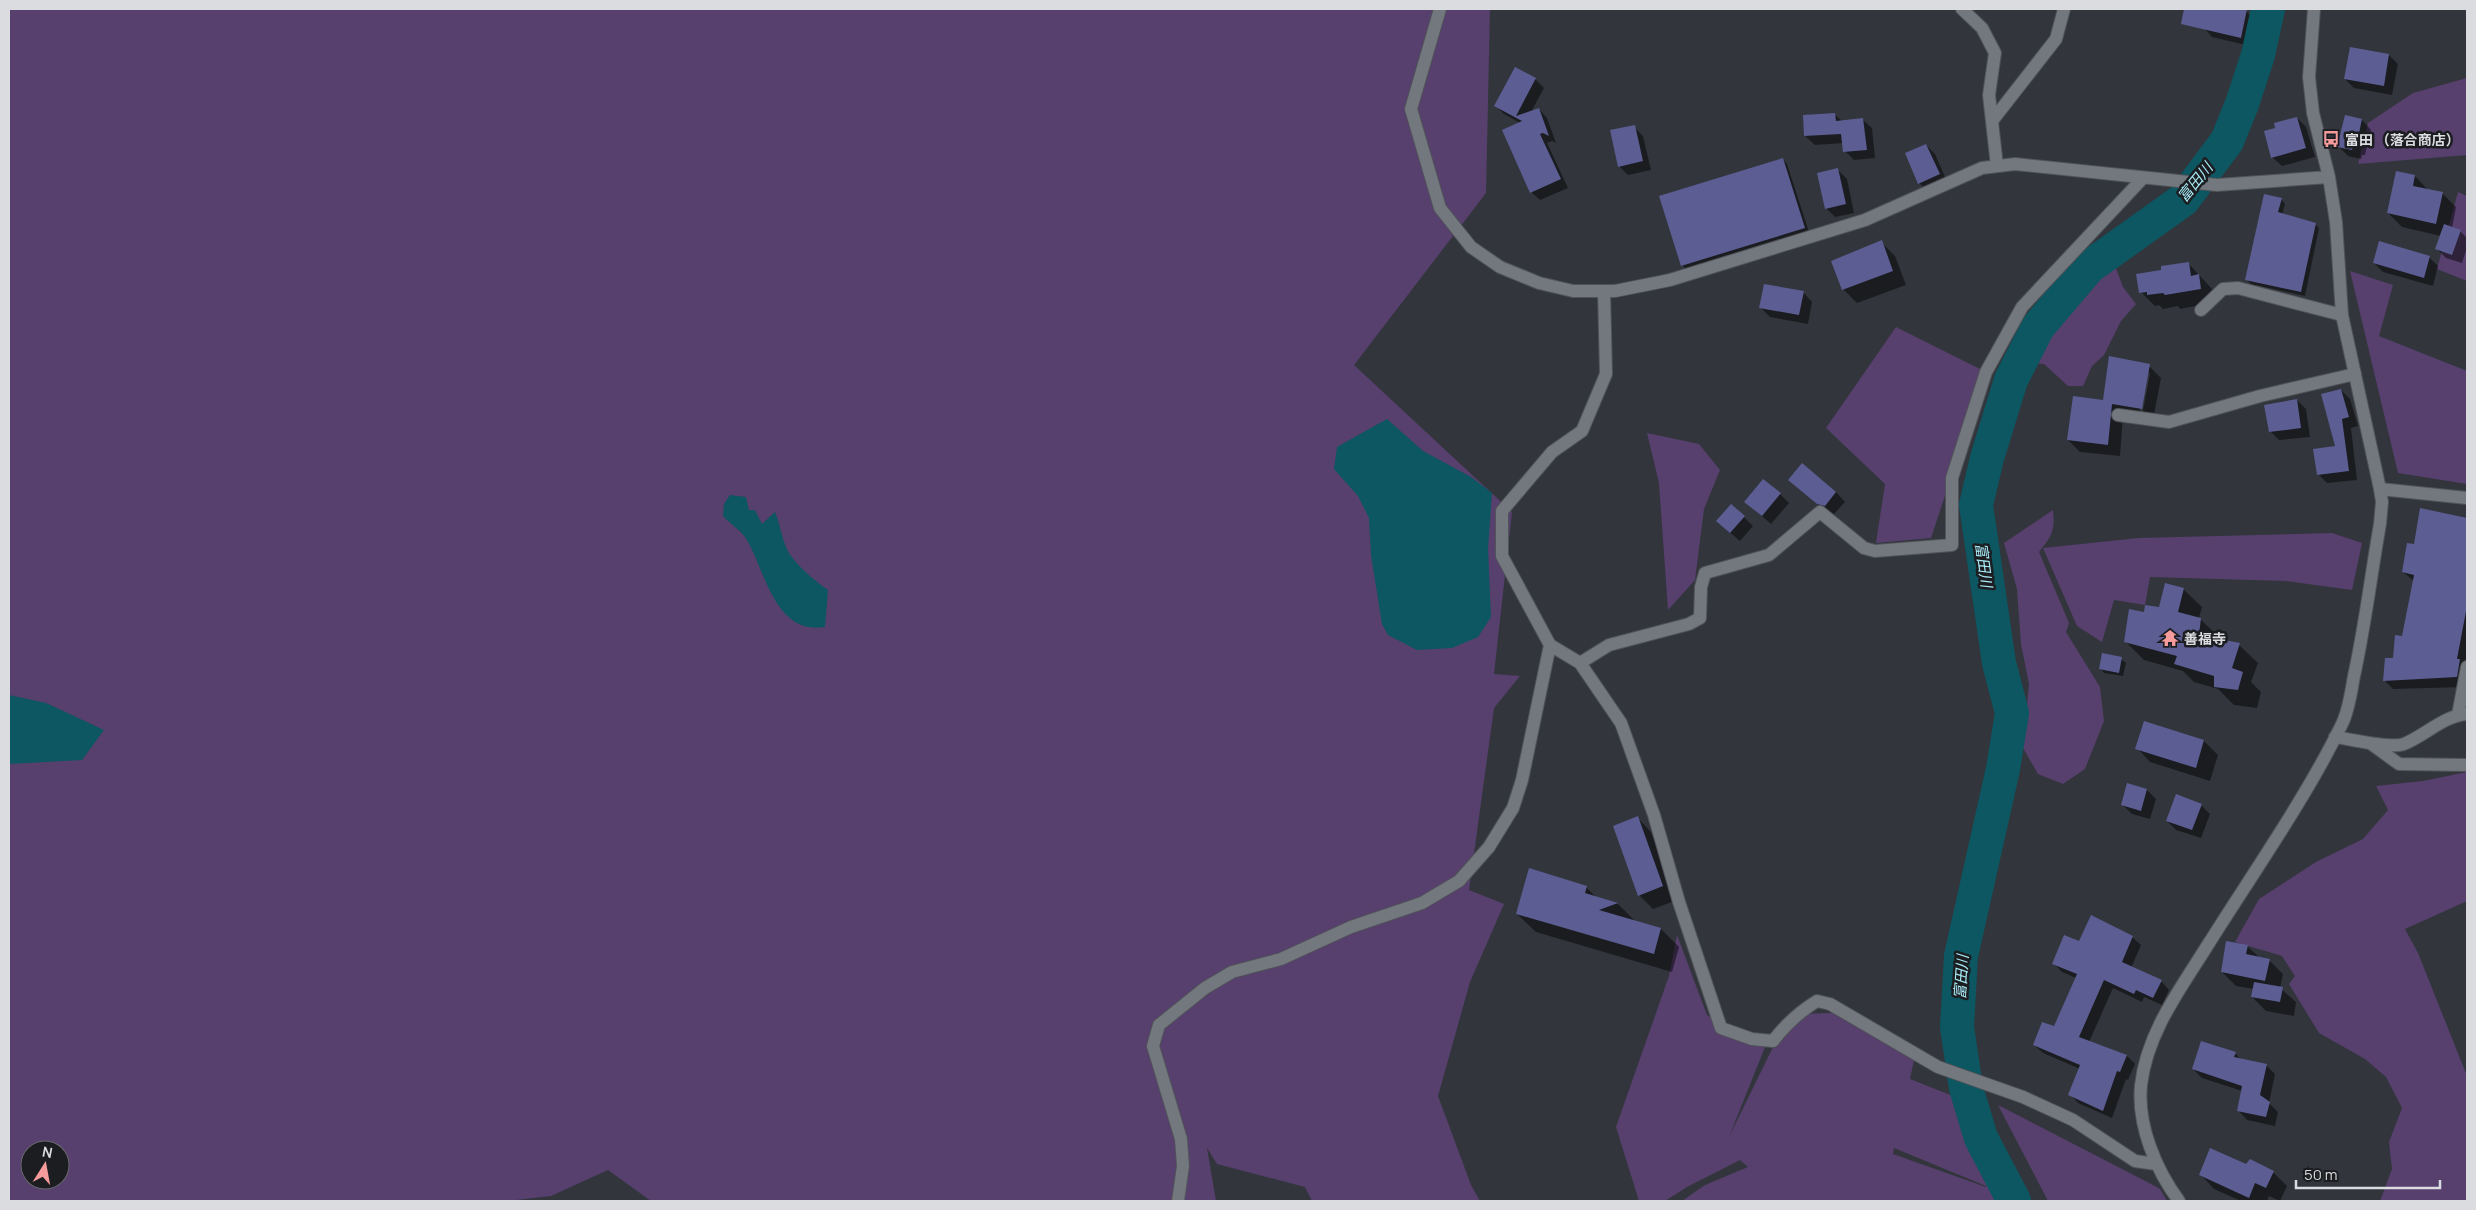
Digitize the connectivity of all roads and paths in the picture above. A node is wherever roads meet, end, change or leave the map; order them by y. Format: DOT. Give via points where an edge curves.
graph roads {
  1 [pos="1440,9"];
  2 [pos="1962,9"];
  3 [pos="2064,9"];
  4 [pos="2314,9"];
  5 [pos="1992,122"];
  6 [pos="1997,166"];
  7 [pos="2328,177"];
  8 [pos="2143,178"];
  9 [pos="1604,291"];
  10 [pos="2201,310"];
  11 [pos="2342,315"];
  12 [pos="2355,374"];
  13 [pos="2118,415"];
  14 [pos="2380,488"];
  15 [pos="2467,498"];
  16 [pos="1550,645"];
  17 [pos="1580,663"];
  18 [pos="2467,666"];
  19 [pos="2462,715"];
  20 [pos="2335,737"];
  21 [pos="2370,743"];
  22 [pos="2467,765"];
  23 [pos="2156,1164"];
  24 [pos="1178,1201"];
  25 [pos="2179,1201"];
  1 -- 9 [label="street" via="1411,109 1440,208 1471,247 1500,267 1539,283 1573,291"];
  2 -- 5 [label="street" via="1982,28 1995,53 1989,95"];
  3 -- 5 [label="street" via="2056,39"];
  4 -- 7 [label="street" via="2309,77 2313,113"];
  5 -- 6 [label="street"];
  6 -- 8 [label="street" via="2014,164"];
  6 -- 9 [label="street" via="1982,168 1865,220 1670,280"];
  7 -- 8 [label="street" via="2217,185"];
  7 -- 11 [label="street" via="2336,222"];
  8 -- 17 [label="street" via="2022,308 1986,372 1952,478 1952,545 1875,551 1864,548 1820,512 1768,555 1705,573 1701,586 1700,618 1689,624 1610,645"];
  9 -- 16 [label="street" via="1606,374 1582,431 1552,452 1502,511 1502,556"];
  10 -- 11 [label="street" via="2222,289 2238,288"];
  11 -- 12 [label="street"];
  12 -- 13 [label="street" via="2260,396 2170,422"];
  12 -- 14 [label="street"];
  14 -- 15 [label="street"];
  14 -- 20 [label="street" via="2380,524 2360,651 2343,722"];
  16 -- 17 [label="street"];
  16 -- 24 [label="street" via="1522,780 1513,808 1489,847 1459,881 1422,903 1351,927 1281,959 1232,972 1205,988 1159,1025 1154,1046 1181,1139 1183,1166"];
  17 -- 23 [label="street" via="1621,722 1721,1028 1773,1041 1787,1022 1817,1001 1830,1004 1938,1067 2073,1120 2135,1161"];
  18 -- 19 [label="street"];
  19 -- 21 [label="street" via="2403,745"];
  20 -- 21 [label="street"];
  20 -- 23 [label="street" via="2154,1034 2141,1087 2143,1116"];
  21 -- 22 [label="street" via="2399,764"];
  23 -- 25 [label="street"];
}
